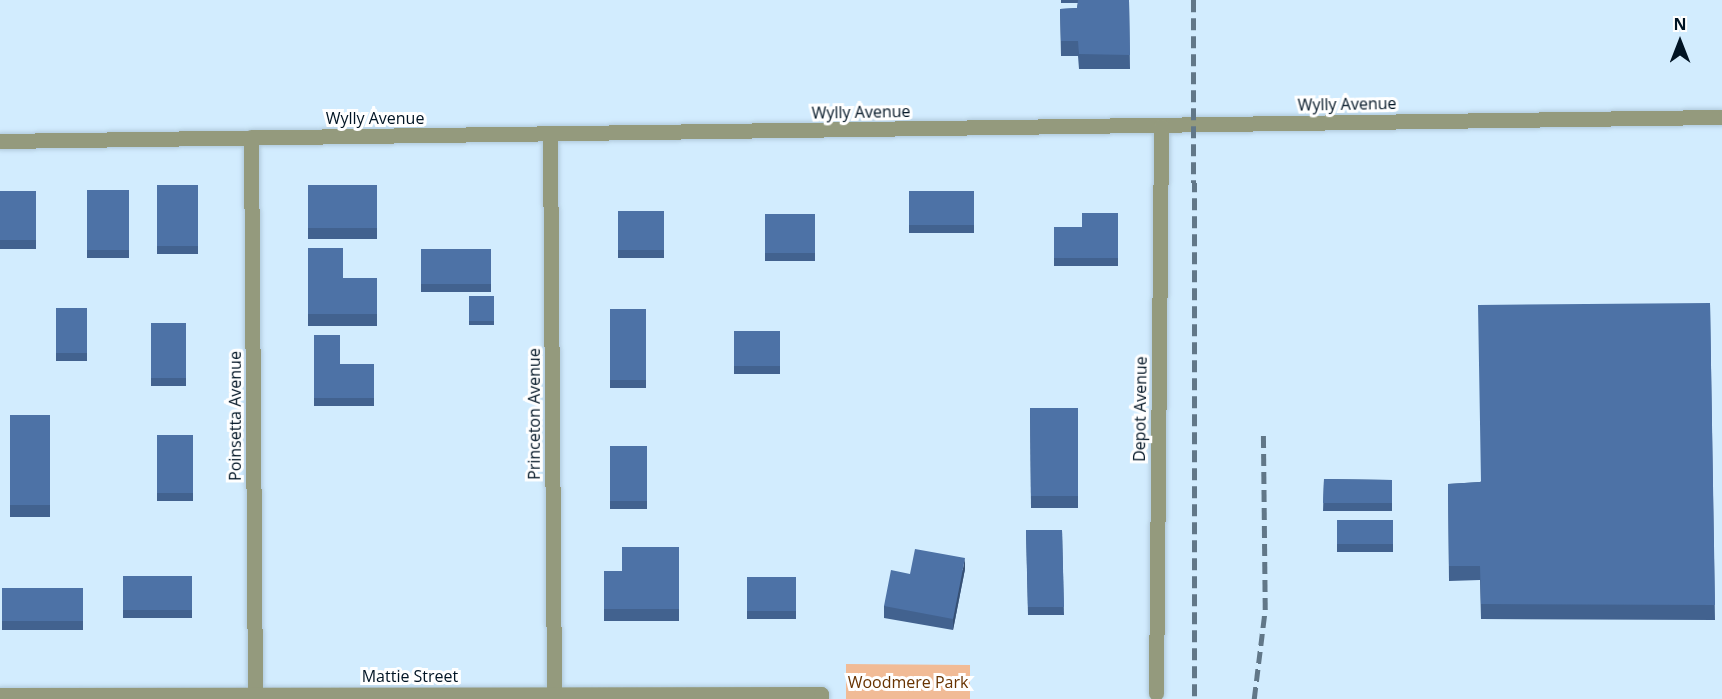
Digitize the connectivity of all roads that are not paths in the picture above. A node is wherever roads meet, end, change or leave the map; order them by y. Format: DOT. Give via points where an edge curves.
graph roads {
  1 [pos="1722,117"];
  2 [pos="1161,126"];
  3 [pos="550,135"];
  4 [pos="251,137"];
  5 [pos="0,141"];
  6 [pos="554,693"];
  7 [pos="1156,693"];
  8 [pos="0,695"];
  9 [pos="255,695"];
  10 [pos="821,696"];
  1 -- 2 [label="street, Wylly Avenue"];
  2 -- 3 [label="street, Wylly Avenue"];
  2 -- 7 [label="street, Depot Avenue"];
  3 -- 4 [label="street, Wylly Avenue"];
  3 -- 6 [label="street, Princeton Avenue"];
  4 -- 5 [label="street, Wylly Avenue"];
  4 -- 9 [label="street, Poinsetta Avenue"];
  6 -- 9 [label="street, Mattie Street"];
  6 -- 10 [label="street, Mattie Street"];
  8 -- 9 [label="street, Mattie Street"];
}
